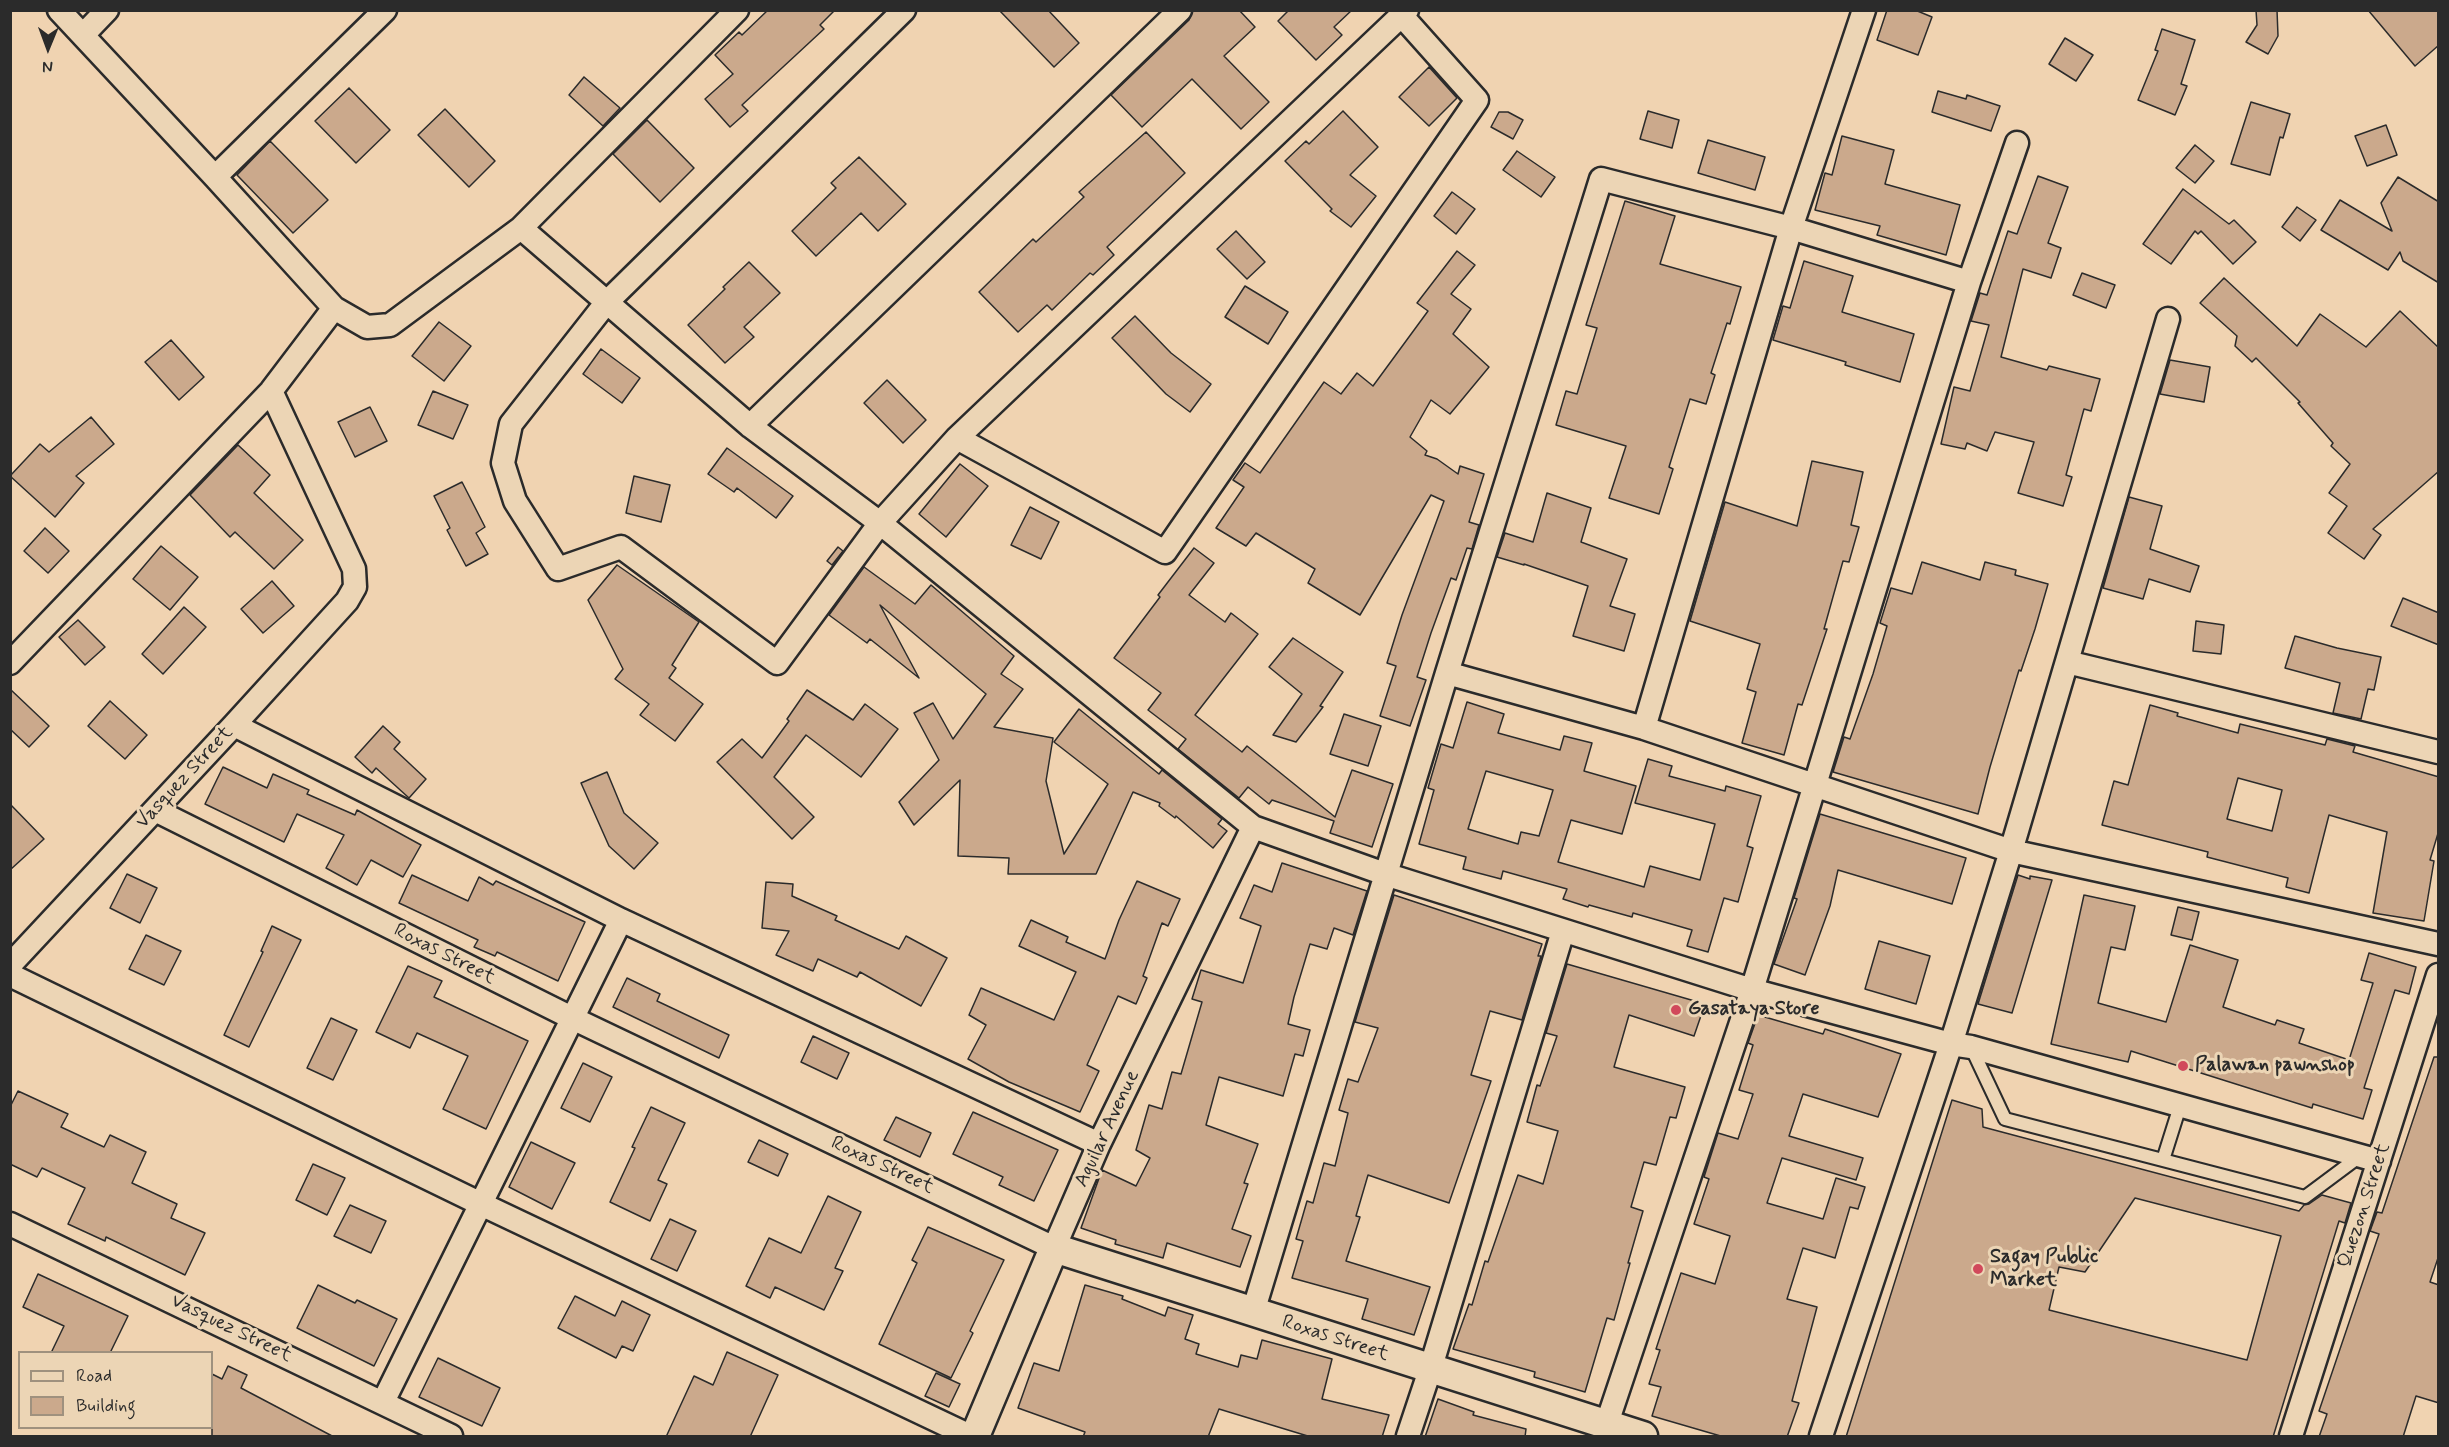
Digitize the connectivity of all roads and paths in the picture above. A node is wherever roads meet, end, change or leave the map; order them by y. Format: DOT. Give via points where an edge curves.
graph roads {
  1 [pos="59,10"];
  2 [pos="107,10"];
  3 [pos="385,10"];
  4 [pos="737,10"];
  5 [pos="904,10"];
  6 [pos="1180,10"];
  7 [pos="1864,10"];
  8 [pos="1405,13"];
  9 [pos="83,35"];
  10 [pos="2017,143"];
  11 [pos="215,177"];
  12 [pos="521,228"];
  13 [pos="1791,228"];
  14 [pos="1969,282"];
  15 [pos="606,303"];
  16 [pos="334,308"];
  17 [pos="2168,319"];
  18 [pos="271,392"];
  19 [pos="750,426"];
  20 [pos="957,438"];
  21 [pos="880,524"];
  22 [pos="2067,662"];
  23 [pos="10,663"];
  24 [pos="1446,673"];
  25 [pos="234,725"];
  26 [pos="1644,728"];
  27 [pos="2439,752"];
  28 [pos="1816,787"];
  29 [pos="155,810"];
  30 [pos="1252,827"];
  31 [pos="2011,851"];
  32 [pos="1385,874"];
  33 [pos="621,920"];
  34 [pos="1563,931"];
  35 [pos="2439,944"];
  36 [pos="10,965"];
  37 [pos="10,975"];
  38 [pos="2439,975"];
  39 [pos="1752,990"];
  40 [pos="572,1018"];
  41 [pos="1961,1046"];
  42 [pos="2180,1106"];
  43 [pos="1099,1144"];
  44 [pos="2370,1159"];
  45 [pos="2163,1160"];
  46 [pos="481,1204"];
  47 [pos="10,1224"];
  48 [pos="1054,1248"];
  49 [pos="1253,1312"];
  50 [pos="1430,1370"];
  51 [pos="383,1402"];
  52 [pos="1606,1426"];
  53 [pos="451,1437"];
  54 [pos="973,1437"];
  55 [pos="1408,1437"];
  56 [pos="1643,1437"];
  57 [pos="1821,1437"];
  58 [pos="2291,1437"];
  1 -- 9 [label="street"];
  2 -- 9 [label="street"];
  3 -- 11 [label="street"];
  4 -- 12 [label="street"];
  5 -- 15 [label="street"];
  6 -- 19 [label="street"];
  7 -- 13 [label="street"];
  8 -- 20 [label="street"];
  8 -- 20 [label="street" via="1478,100 1165,552"];
  9 -- 11 [label="street"];
  10 -- 14 [label="street"];
  11 -- 16 [label="street"];
  12 -- 15 [label="street"];
  12 -- 16 [label="street" via="390,324 367,327"];
  13 -- 14 [label="street"];
  13 -- 24 [label="street" via="1601,179"];
  13 -- 26 [label="street"];
  14 -- 28 [label="street"];
  15 -- 19 [label="street"];
  15 -- 21 [label="street" via="511,424 503,463 515,501 558,569 621,547 777,663"];
  16 -- 18 [label="street"];
  17 -- 22 [label="street"];
  18 -- 23 [label="street"];
  18 -- 25 [label="street, Vasquez Street" via="354,569 355,587 347,601"];
  19 -- 21 [label="street"];
  20 -- 21 [label="street"];
  21 -- 30 [label="street"];
  22 -- 27 [label="street"];
  22 -- 31 [label="street"];
  24 -- 26 [label="street"];
  24 -- 32 [label="street"];
  25 -- 29 [label="street, Vasquez Street"];
  25 -- 33 [label="street"];
  26 -- 28 [label="street"];
  28 -- 31 [label="street"];
  28 -- 39 [label="street"];
  29 -- 36 [label="street, Vasquez Street"];
  29 -- 40 [label="street, Roxas Street"];
  30 -- 32 [label="street"];
  30 -- 43 [label="street, Aguilar Avenue"];
  31 -- 35 [label="street"];
  31 -- 41 [label="street"];
  32 -- 34 [label="street"];
  32 -- 49 [label="street"];
  33 -- 40 [label="street"];
  33 -- 43 [label="street"];
  34 -- 39 [label="street"];
  34 -- 50 [label="street"];
  37 -- 46 [label="street"];
  38 -- 44 [label="street, Quezon Street"];
  39 -- 41 [label="street"];
  39 -- 52 [label="street"];
  40 -- 46 [label="street"];
  40 -- 48 [label="street, Roxas Street"];
  41 -- 42 [label="street"];
  41 -- 45 [label="lane" via="2005,1119"];
  41 -- 57 [label="street"];
  42 -- 44 [label="street"];
  42 -- 45 [label="lane"];
  43 -- 48 [label="street, Aguilar Avenue"];
  44 -- 45 [label="lane" via="2305,1197"];
  44 -- 58 [label="street, Quezon Street"];
  46 -- 51 [label="street"];
  46 -- 54 [label="street"];
  47 -- 51 [label="street, Vasquez Street"];
  48 -- 49 [label="street, Roxas Street"];
  48 -- 54 [label="street, Aguilar Avenue"];
  49 -- 50 [label="street, Roxas Street"];
  50 -- 52 [label="street, Roxas Street"];
  50 -- 55 [label="street"];
  51 -- 53 [label="street, Vasquez Street"];
  52 -- 56 [label="street, Roxas Street"];
}
